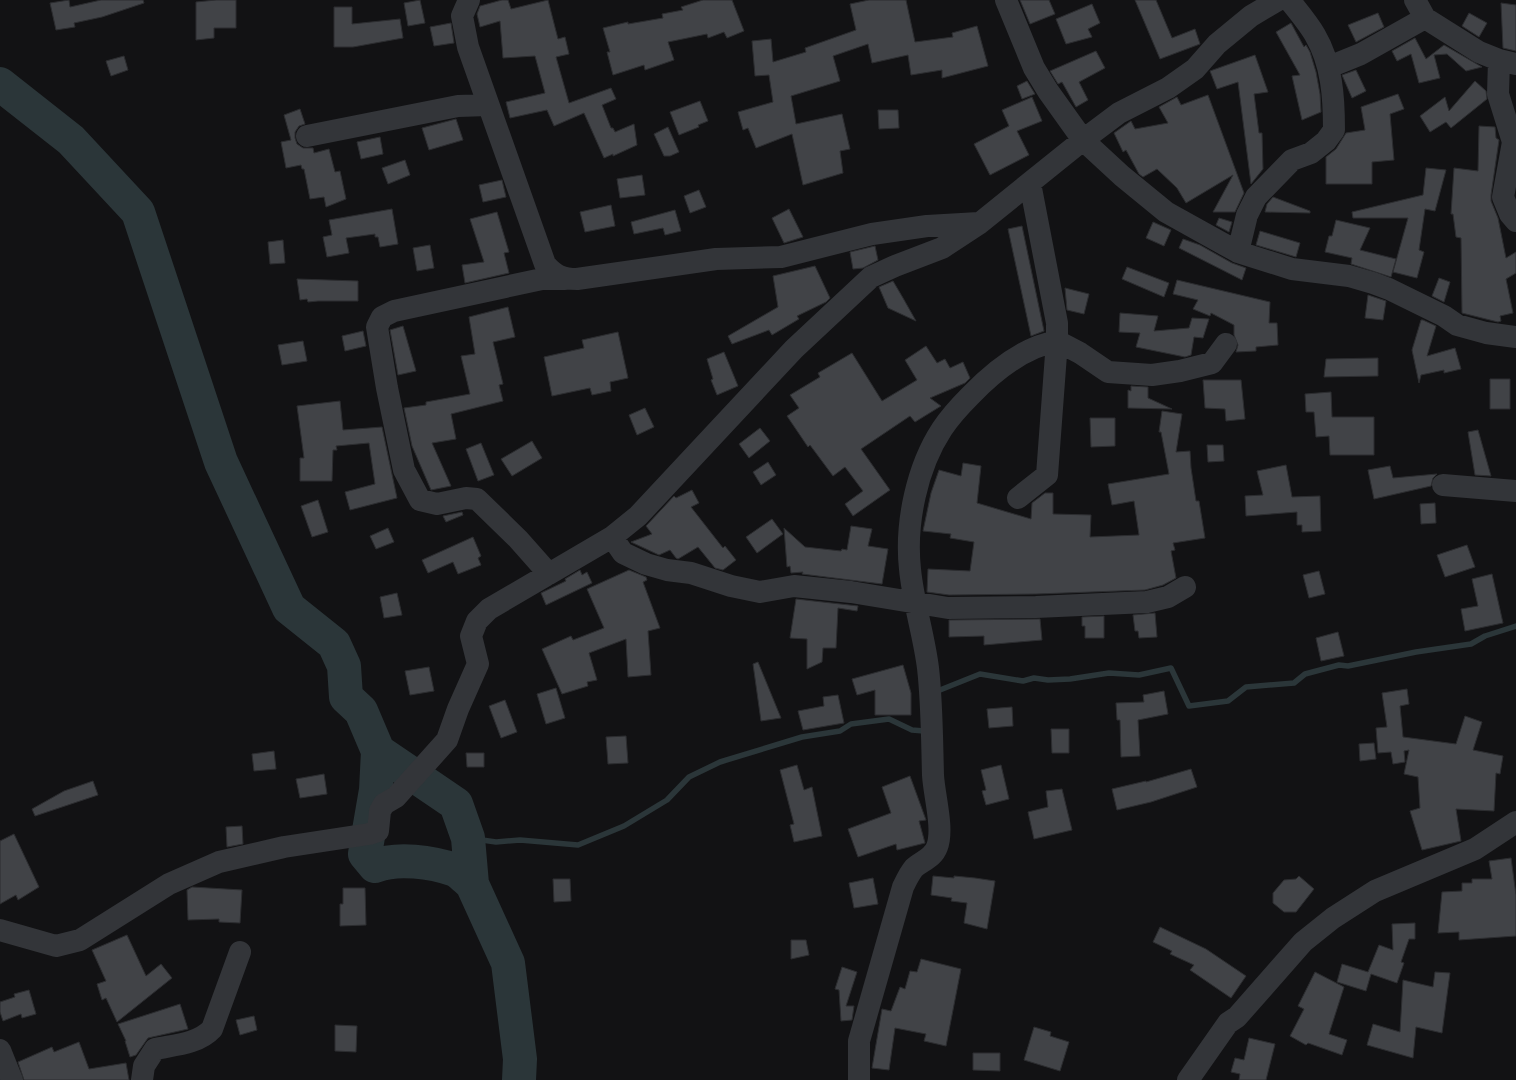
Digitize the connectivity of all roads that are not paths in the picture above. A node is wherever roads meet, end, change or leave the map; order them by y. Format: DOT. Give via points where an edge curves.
graph roads {
  1 [pos="469,0"];
  2 [pos="1006,0"];
  3 [pos="1278,0"];
  4 [pos="1289,0"];
  5 [pos="1420,9"];
  6 [pos="1507,62"];
  7 [pos="1329,66"];
  8 [pos="488,105"];
  9 [pos="307,136"];
  10 [pos="1083,140"];
  11 [pos="1030,184"];
  12 [pos="1516,221"];
  13 [pos="980,223"];
  14 [pos="1238,252"];
  15 [pos="565,279"];
  16 [pos="1516,336"];
  17 [pos="1057,341"];
  18 [pos="1226,344"];
  19 [pos="1443,486"];
  20 [pos="1516,491"];
  21 [pos="1018,498"];
  22 [pos="612,537"];
  23 [pos="549,574"];
  24 [pos="1185,588"];
  25 [pos="915,603"];
  26 [pos="1516,822"];
  27 [pos="0,930"];
  28 [pos="240,952"];
  29 [pos="0,1050"];
  30 [pos="12,1080"];
  31 [pos="142,1080"];
  32 [pos="859,1080"];
  33 [pos="1188,1080"];
  1 -- 8 [label="street" via="462,16 468,47"];
  2 -- 10 [label="street" via="1034,68"];
  3 -- 10 [label="street" via="1251,16 1218,44 1195,69 1168,88 1119,113"];
  4 -- 7 [label="street" via="1315,35"];
  5 -- 6 [label="street" via="1479,52"];
  5 -- 7 [label="street" via="1361,54"];
  6 -- 12 [label="street" via="1498,94 1513,142 1504,197 1510,214"];
  7 -- 14 [label="street" via="1334,130 1326,141 1311,153 1292,160 1256,197 1247,215"];
  8 -- 9 [label="street" via="458,106"];
  8 -- 15 [label="street" via="545,264 553,274"];
  10 -- 11 [label="street"];
  10 -- 14 [label="street" via="1166,212"];
  11 -- 13 [label="street"];
  11 -- 17 [label="street" via="1057,323"];
  13 -- 15 [label="street" via="927,226 872,234 781,257 716,259"];
  13 -- 22 [label="street" via="942,248 872,277 794,349 661,493"];
  14 -- 16 [label="street" via="1292,269 1349,276 1389,289 1458,325 1486,333"];
  15 -- 23 [label="street" via="542,279 394,311 382,317 378,327 387,388 404,470 420,500 438,504 466,498 477,499"];
  17 -- 18 [label="street" via="1108,372 1152,375 1212,363"];
  17 -- 21 [label="street" via="1047,475"];
  17 -- 25 [label="street" via="1033,348 1005,365 978,388 942,430 929,453 918,483 910,533 910,567"];
  19 -- 20 [label="street"];
  22 -- 23 [label="street"];
  22 -- 25 [label="street" via="623,552 646,564 691,573 731,586 760,592 794,586"];
  23 -- 27 [label="street" via="489,609 477,622 471,636 478,664 447,740 396,797 384,804 380,812 378,830 369,834 284,847 219,862 169,884 80,940 56,946"];
  24 -- 25 [label="street" via="1168,597 1146,602 981,609"];
  25 -- 32 [label="street" via="928,670 934,795 939,838 937,848 931,856 914,868 903,887 859,1041"];
  26 -- 33 [label="street" via="1475,849 1375,891 1333,918 1303,942 1237,1017 1228,1023"];
  28 -- 31 [label="street" via="212,1029 198,1040 154,1049 144,1066"];
  29 -- 30 [label="street"];
}
